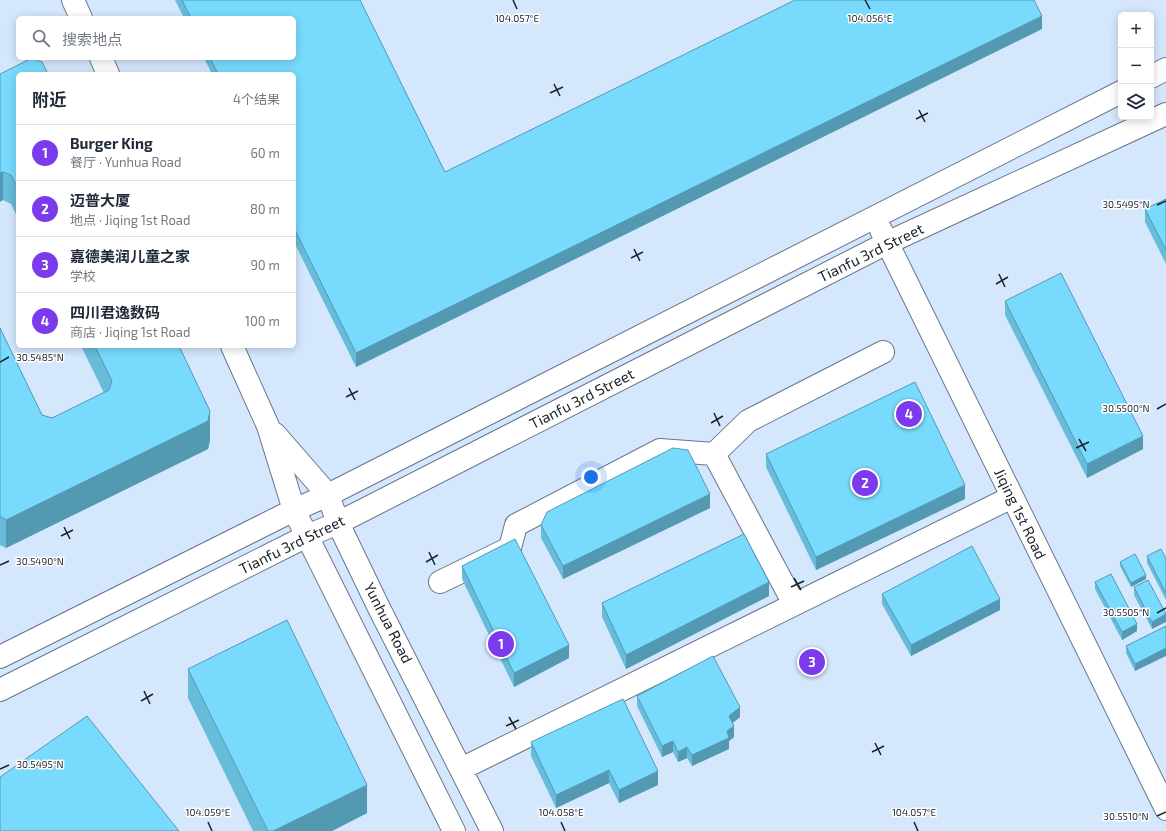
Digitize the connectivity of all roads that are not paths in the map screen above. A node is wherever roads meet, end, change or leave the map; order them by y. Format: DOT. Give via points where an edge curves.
graph roads {
  1 [pos="73,0"];
  2 [pos="80,16"];
  3 [pos="101,60"];
  4 [pos="1166,69"];
  5 [pos="107,72"];
  6 [pos="1154,75"];
  7 [pos="1118,94"];
  8 [pos="1166,114"];
  9 [pos="875,219"];
  10 [pos="888,244"];
  11 [pos="233,348"];
  12 [pos="883,352"];
  13 [pos="268,426"];
  14 [pos="714,454"];
  15 [pos="328,495"];
  16 [pos="1012,497"];
  17 [pos="294,510"];
  18 [pos="338,523"];
  19 [pos="307,536"];
  20 [pos="440,582"];
  21 [pos="794,604"];
  22 [pos="0,657"];
  23 [pos="0,690"];
  24 [pos="461,769"];
  25 [pos="1166,809"];
  26 [pos="454,831"];
  27 [pos="492,831"];
  1 -- 2 [label="street"];
  3 -- 5 [label="street"];
  4 -- 6 [label="street"];
  7 -- 9 [label="street, Tianfu 3rd Street"];
  8 -- 10 [label="street, Tianfu 3rd Street"];
  9 -- 10 [label="street, Jiqing 1st Road"];
  9 -- 15 [label="street, Tianfu 3rd Street"];
  10 -- 16 [label="street, Jiqing 1st Road"];
  10 -- 18 [label="street, Tianfu 3rd Street"];
  11 -- 13 [label="street, Yunhua Road"];
  12 -- 14 [label="street" via="748,421"];
  13 -- 15 [label="street, Yunhua Road"];
  13 -- 17 [label="street, Yunhua Road"];
  14 -- 20 [label="street" via="660,450 516,525 510,548"];
  14 -- 21 [label="street"];
  15 -- 17 [label="street, Tianfu 3rd Street"];
  15 -- 18 [label="street, Yunhua Road"];
  16 -- 21 [label="street"];
  16 -- 25 [label="street, Jiqing 1st Road"];
  17 -- 19 [label="street, Yunhua Road"];
  17 -- 22 [label="street, Tianfu 3rd Street"];
  18 -- 19 [label="street, Tianfu 3rd Street"];
  18 -- 24 [label="street, Yunhua Road"];
  19 -- 23 [label="street, Tianfu 3rd Street"];
  19 -- 26 [label="street, Yunhua Road"];
  21 -- 24 [label="street"];
  24 -- 27 [label="street, Yunhua Road"];
}
